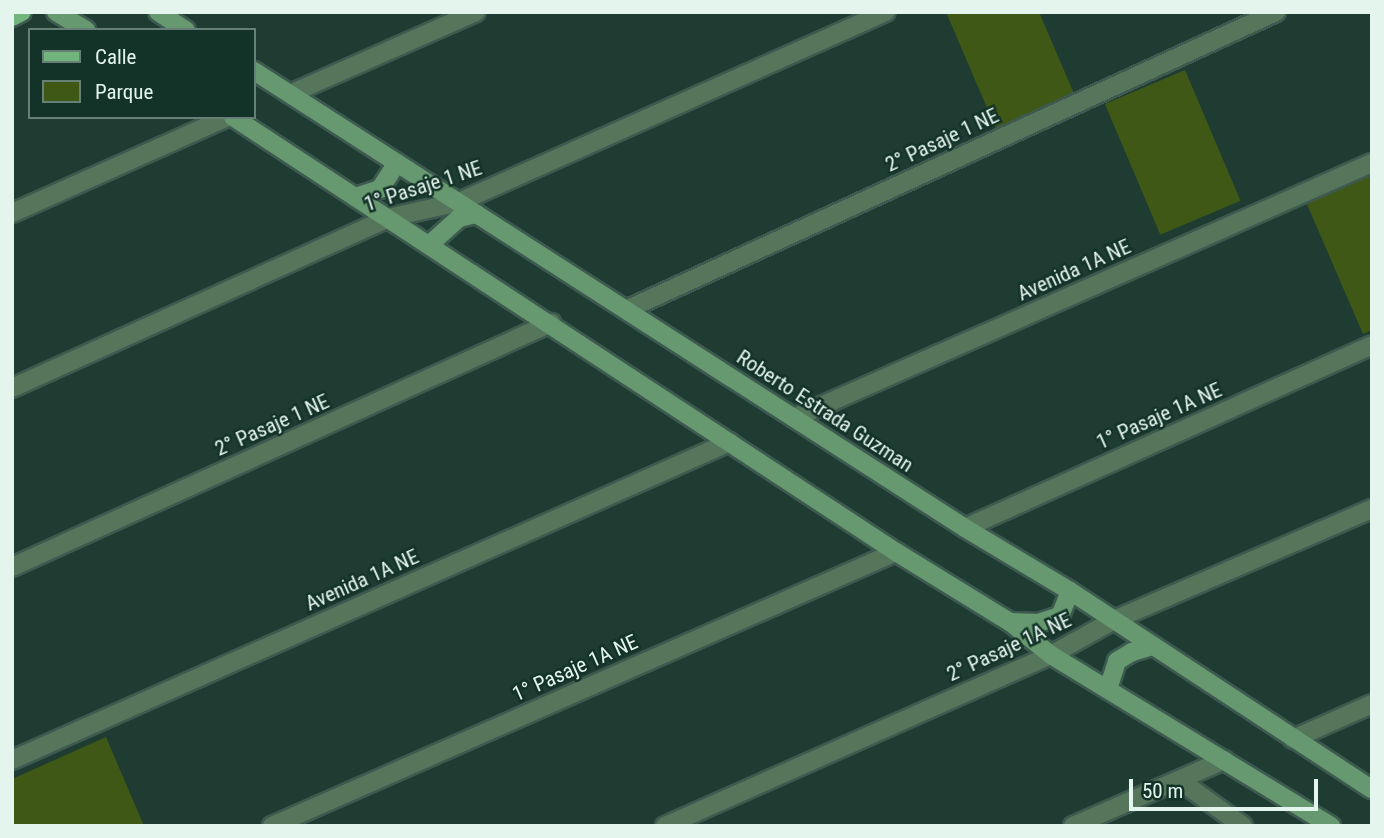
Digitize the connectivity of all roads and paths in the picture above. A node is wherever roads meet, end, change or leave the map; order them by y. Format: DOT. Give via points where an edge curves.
graph roads {
  1 [pos="22,12"];
  2 [pos="56,12"];
  3 [pos="158,12"];
  4 [pos="476,12"];
  5 [pos="886,12"];
  6 [pos="1276,12"];
  7 [pos="12,17"];
  8 [pos="83,28"];
  9 [pos="183,28"];
  10 [pos="256,72"];
  11 [pos="290,94"];
  12 [pos="224,119"];
  13 [pos="236,119"];
  14 [pos="397,163"];
  15 [pos="1372,163"];
  16 [pos="355,197"];
  17 [pos="459,202"];
  18 [pos="12,213"];
  19 [pos="477,214"];
  20 [pos="388,218"];
  21 [pos="429,245"];
  22 [pos="626,310"];
  23 [pos="551,323"];
  24 [pos="1372,345"];
  25 [pos="12,388"];
  26 [pos="794,418"];
  27 [pos="730,442"];
  28 [pos="1372,509"];
  29 [pos="965,528"];
  30 [pos="896,552"];
  31 [pos="12,567"];
  32 [pos="1070,591"];
  33 [pos="1114,620"];
  34 [pos="1010,622"];
  35 [pos="1153,646"];
  36 [pos="1051,655"];
  37 [pos="1108,689"];
  38 [pos="1372,704"];
  39 [pos="1293,738"];
  40 [pos="12,760"];
  41 [pos="1224,760"];
  42 [pos="1179,780"];
  43 [pos="1372,789"];
  44 [pos="272,826"];
  45 [pos="665,826"];
  46 [pos="1073,826"];
  47 [pos="1243,826"];
  48 [pos="1331,826"];
  1 -- 7 [label="main road"];
  2 -- 8 [label="street"];
  3 -- 9 [label="street"];
  4 -- 11 [label="street"];
  5 -- 17 [label="street, 1° Pasaje 1 NE"];
  6 -- 22 [label="street, 2° Pasaje 1 NE"];
  10 -- 11 [label="street, Roberto Estrada Guzman"];
  11 -- 14 [label="street, Roberto Estrada Guzman"];
  12 -- 18 [label="street"];
  13 -- 16 [label="street"];
  14 -- 16 [label="street" via="380,189"];
  14 -- 17 [label="street, Roberto Estrada Guzman"];
  15 -- 26 [label="street, Avenida 1A NE"];
  16 -- 20 [label="street"];
  17 -- 19 [label="street, Roberto Estrada Guzman"];
  17 -- 20 [label="street, 1° Pasaje 1 NE"];
  19 -- 21 [label="street" via="459,218"];
  19 -- 22 [label="street, Roberto Estrada Guzman"];
  20 -- 21 [label="street"];
  20 -- 25 [label="street, 1° Pasaje 1 NE"];
  21 -- 23 [label="street"];
  22 -- 26 [label="street, Roberto Estrada Guzman"];
  23 -- 27 [label="street"];
  23 -- 31 [label="street, 2° Pasaje 1 NE"];
  24 -- 29 [label="street, 1° Pasaje 1A NE"];
  26 -- 29 [label="street, Roberto Estrada Guzman"];
  27 -- 30 [label="street"];
  27 -- 40 [label="street, Avenida 1A NE"];
  28 -- 33 [label="street, 2° Pasaje 1A NE"];
  29 -- 32 [label="street, Roberto Estrada Guzman"];
  30 -- 34 [label="street"];
  30 -- 44 [label="street, 1° Pasaje 1A NE"];
  32 -- 33 [label="street, Roberto Estrada Guzman"];
  32 -- 34 [label="street" via="1060,616 1038,624"];
  33 -- 35 [label="street, Roberto Estrada Guzman"];
  33 -- 36 [label="street, 2° Pasaje 1A NE"];
  34 -- 36 [label="street"];
  35 -- 37 [label="street" via="1117,661"];
  35 -- 39 [label="street, Roberto Estrada Guzman"];
  36 -- 37 [label="street"];
  36 -- 45 [label="street, 2° Pasaje 1A NE"];
  37 -- 41 [label="street"];
  38 -- 39 [label="street"];
  39 -- 43 [label="street, Roberto Estrada Guzman"];
  41 -- 42 [label="street"];
  41 -- 48 [label="street"];
  42 -- 46 [label="street"];
  42 -- 47 [label="street"];
}
